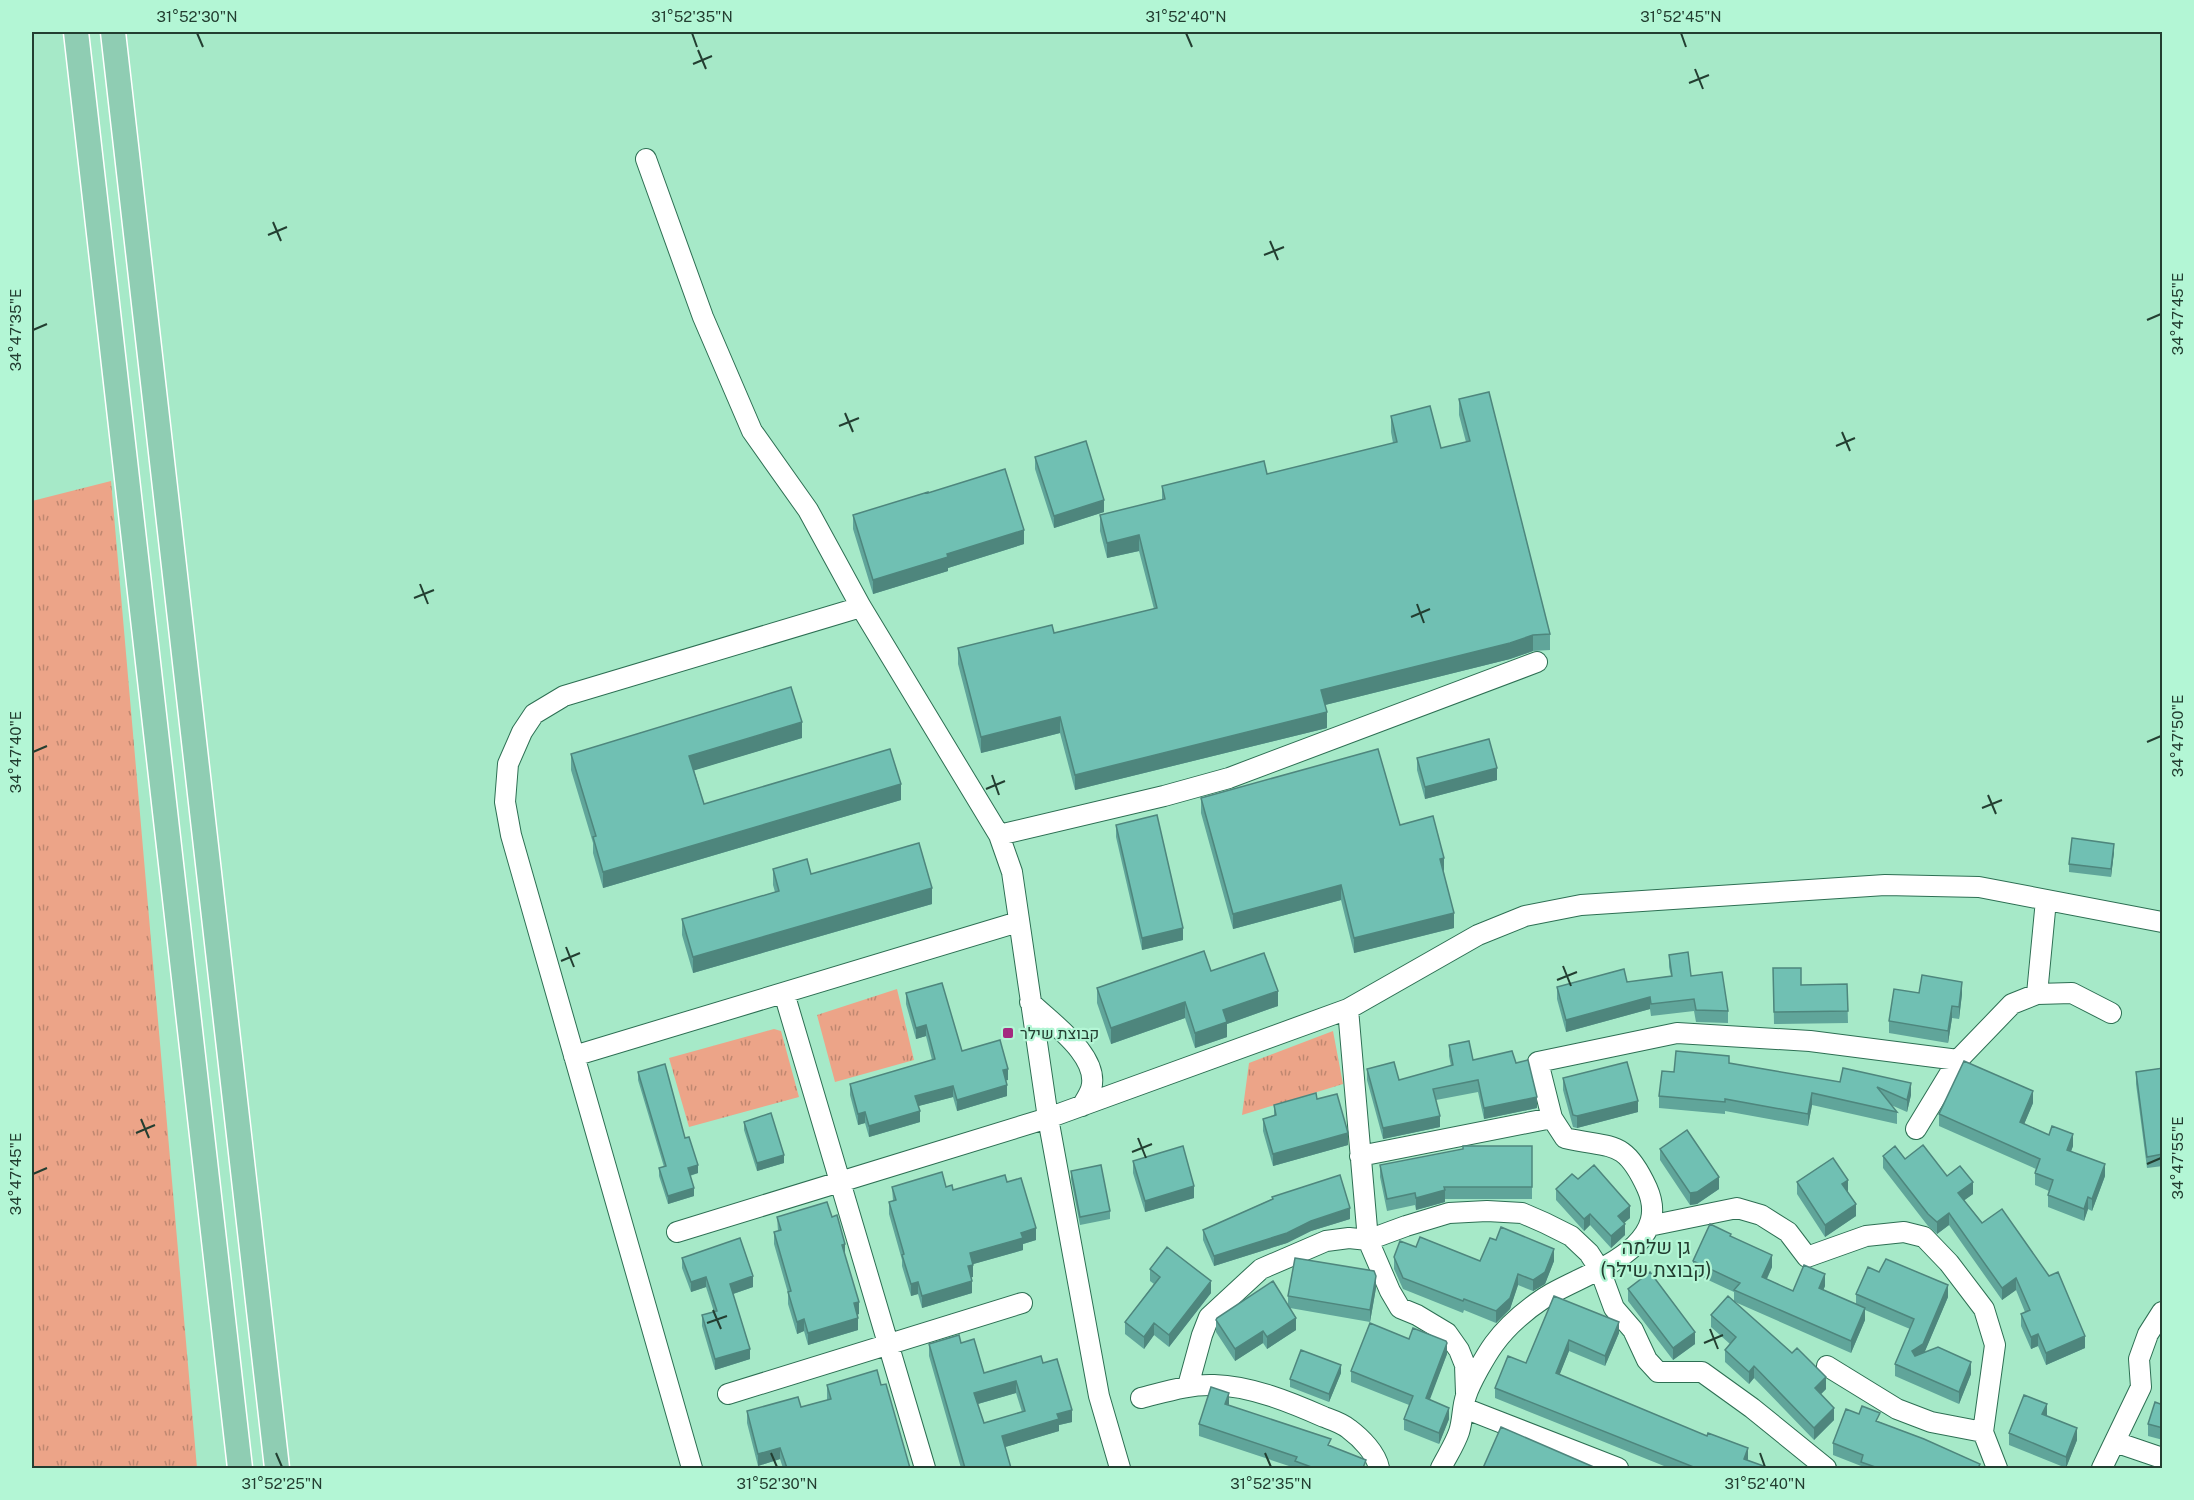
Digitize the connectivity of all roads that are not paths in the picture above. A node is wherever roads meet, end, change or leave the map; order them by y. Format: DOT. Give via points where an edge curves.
graph roads {
  1 [pos="76,32"];
  2 [pos="112,32"];
  3 [pos="646,159"];
  4 [pos="861,607"];
  5 [pos="1537,662"];
  6 [pos="999,836"];
  7 [pos="2046,900"];
  8 [pos="1018,922"];
  9 [pos="2163,922"];
  10 [pos="784,993"];
  11 [pos="2037,994"];
  12 [pos="1030,1002"];
  13 [pos="1348,1009"];
  14 [pos="2111,1013"];
  15 [pos="574,1056"];
  16 [pos="1958,1060"];
  17 [pos="1082,1106"];
  18 [pos="1048,1118"];
  19 [pos="1552,1119"];
  20 [pos="1916,1129"];
  21 [pos="1360,1156"];
  22 [pos="840,1182"];
  23 [pos="1649,1226"];
  24 [pos="677,1232"];
  25 [pos="1368,1240"];
  26 [pos="1600,1270"];
  27 [pos="1023,1303"];
  28 [pos="2163,1312"];
  29 [pos="888,1345"];
  30 [pos="1827,1366"];
  31 [pos="1188,1386"];
  32 [pos="728,1394"];
  33 [pos="1142,1398"];
  34 [pos="1465,1402"];
  35 [pos="1983,1432"];
  36 [pos="2115,1442"];
  37 [pos="2163,1458"];
  38 [pos="240,1468"];
  39 [pos="277,1468"];
  40 [pos="692,1468"];
  41 [pos="925,1468"];
  42 [pos="1120,1468"];
  43 [pos="1379,1468"];
  44 [pos="1441,1468"];
  45 [pos="1618,1468"];
  46 [pos="1826,1468"];
  47 [pos="1997,1468"];
  48 [pos="2102,1468"];
  1 -- 38 [label="main road"];
  2 -- 39 [label="main road"];
  3 -- 4 [label="street" via="703,317 752,431 808,510"];
  4 -- 6 [label="street"];
  4 -- 15 [label="street" via="564,696 534,714 522,732 508,764 506,802 511,835"];
  5 -- 6 [label="street" via="1229,778"];
  6 -- 8 [label="street" via="1012,872"];
  7 -- 9 [label="street"];
  7 -- 11 [label="street"];
  7 -- 13 [label="street" via="1979,887 1927,884 1581,905 1525,916 1478,935"];
  8 -- 10 [label="street"];
  8 -- 12 [label="street"];
  10 -- 15 [label="street"];
  10 -- 22 [label="street"];
  11 -- 14 [label="street" via="2072,993"];
  11 -- 16 [label="street" via="2012,1004"];
  12 -- 17 [label="street" via="1075,1043 1091,1070 1091,1088"];
  12 -- 18 [label="street"];
  13 -- 17 [label="street"];
  13 -- 21 [label="street"];
  15 -- 40 [label="street"];
  16 -- 19 [label="street" via="1810,1041 1677,1033 1538,1062"];
  16 -- 20 [label="street"];
  17 -- 18 [label="street"];
  18 -- 22 [label="street"];
  18 -- 42 [label="street" via="1099,1396"];
  19 -- 21 [label="street"];
  19 -- 23 [label="street" via="1565,1138 1605,1144 1624,1152 1648,1192 1652,1212"];
  21 -- 25 [label="street"];
  22 -- 24 [label="street"];
  22 -- 29 [label="street"];
  23 -- 26 [label="street" via="1640,1241"];
  23 -- 35 [label="street" via="1737,1208 1761,1215 1788,1232 1807,1257 1866,1236 1904,1232 1924,1237 1956,1272 1984,1309 1990,1324 1995,1345"];
  25 -- 26 [label="street" via="1449,1213 1522,1213 1571,1236"];
  25 -- 31 [label="street" via="1326,1241 1261,1269 1209,1317"];
  25 -- 34 [label="street" via="1400,1308 1447,1333 1459,1350 1465,1365"];
  26 -- 34 [label="street" via="1545,1297 1517,1318 1494,1344"];
  26 -- 46 [label="street" via="1614,1308 1633,1330 1647,1360 1658,1372 1702,1372"];
  27 -- 29 [label="street"];
  28 -- 36 [label="street" via="2148,1334 2139,1359 2141,1387"];
  29 -- 32 [label="street"];
  29 -- 41 [label="street"];
  30 -- 35 [label="street" via="1897,1409 1931,1422"];
  31 -- 33 [label="street"];
  31 -- 43 [label="street" via="1215,1385 1253,1391 1304,1408 1348,1427 1378,1461"];
  34 -- 44 [label="street" via="1460,1431"];
  34 -- 45 [label="street"];
  35 -- 47 [label="street"];
  36 -- 37 [label="street"];
  36 -- 48 [label="street"];
}
